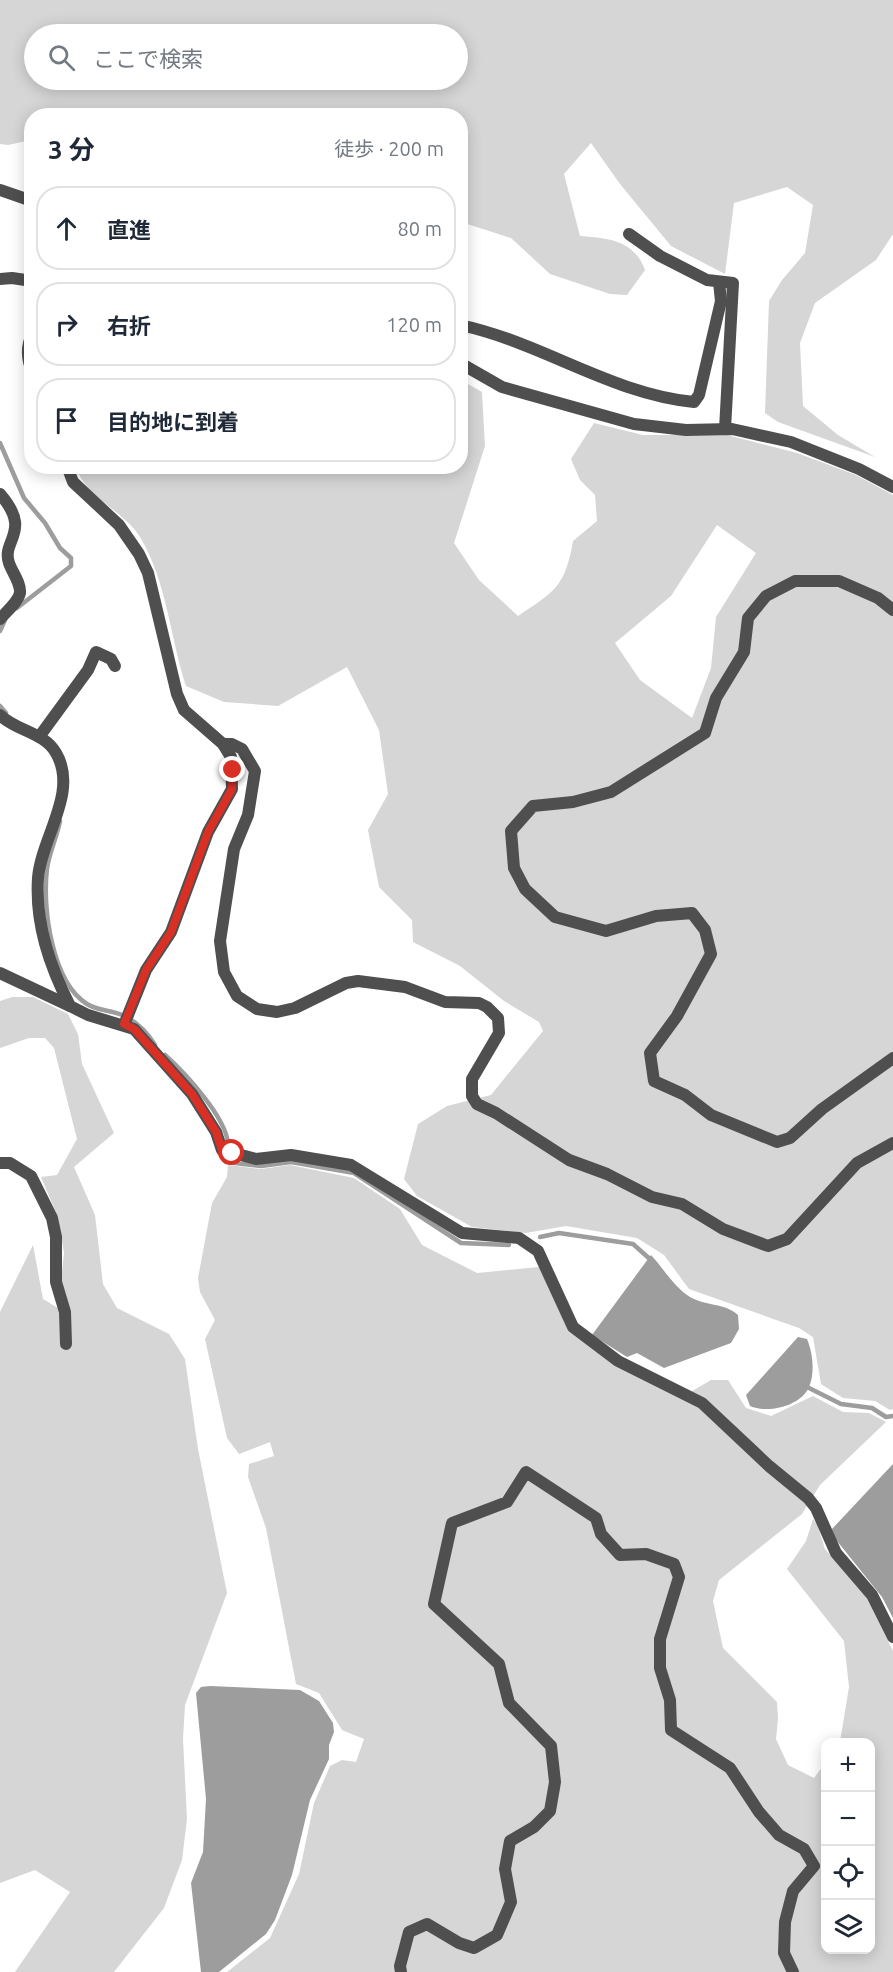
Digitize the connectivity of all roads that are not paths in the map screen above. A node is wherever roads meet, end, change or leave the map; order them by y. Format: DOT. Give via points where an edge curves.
graph roads {
  1 [pos="0,190"];
  2 [pos="24,198"];
  3 [pos="629,234"];
  4 [pos="24,278"];
  5 [pos="0,279"];
  6 [pos="719,282"];
  7 [pos="468,327"];
  8 [pos="468,368"];
  9 [pos="725,429"];
  10 [pos="70,474"];
  11 [pos="893,487"];
  12 [pos="0,494"];
  13 [pos="893,610"];
  14 [pos="0,619"];
  15 [pos="115,666"];
  16 [pos="0,715"];
  17 [pos="41,735"];
  18 [pos="223,744"];
  19 [pos="0,973"];
  20 [pos="70,1006"];
  21 [pos="126,1020"];
  22 [pos="893,1058"];
  23 [pos="893,1143"];
  24 [pos="0,1163"];
  25 [pos="66,1344"];
  26 [pos="893,1636"];
  27 [pos="400,1972"];
  28 [pos="793,1972"];
  1 -- 2 [label="street"];
  3 -- 6 [label="street" via="660,256 706,280"];
  4 -- 5 [label="street"];
  6 -- 7 [label="street" via="721,301 699,395 694,402 639,393 502,336"];
  6 -- 9 [label="street" via="733,283"];
  8 -- 9 [label="street" via="502,387 634,424 686,430"];
  9 -- 11 [label="street" via="791,442"];
  10 -- 18 [label="street" via="73,482 119,525 139,554 148,573 184,710"];
  12 -- 14 [label="street" via="15,521 8,562 20,591"];
  13 -- 22 [label="street" via="878,598 839,581 795,581 766,596 748,618 744,652 716,698 705,733 611,792 573,802 533,806 511,831 514,868 525,889 555,917 606,931 656,916 692,914 705,930 711,954 677,1016 650,1053 654,1081 685,1095 711,1115 777,1142 790,1138 822,1109"];
  15 -- 17 [label="street" via="111,658 96,652 88,670"];
  16 -- 17 [label="street" via="8,723"];
  17 -- 20 [label="street" via="55,751 63,778 62,795 38,875 37,911 45,947"];
  18 -- 21 [label="street" via="231,757 232,789 208,832 171,932 146,970"];
  18 -- 23 [label="street" via="242,749 255,771 248,815 234,849 220,941 224,972 246,1004 277,1012 358,981 405,987 445,1002 479,1003 498,1018 499,1034 472,1079 472,1096 477,1104 569,1160 652,1197 682,1204 723,1229 768,1246 787,1239 858,1163"];
  19 -- 20 [label="street"];
  20 -- 21 [label="street" via="88,1015"];
  21 -- 26 [label="street" via="192,1094 216,1132 222,1150 256,1159 291,1155 351,1165 462,1233 519,1238 531,1245 542,1259 573,1327 582,1336 618,1361 702,1403 808,1498 836,1553 872,1595"];
  24 -- 25 [label="street" via="10,1163 31,1176 52,1218 56,1282 65,1312"];
  27 -- 28 [label="street" via="409,1932 427,1924 474,1948 497,1935 511,1902 505,1869 510,1841 534,1827 550,1811 555,1782 551,1746 509,1703 499,1664 434,1604 452,1523 507,1502 526,1472 596,1518 601,1534 620,1555 646,1554 674,1564 679,1577 660,1639 660,1668 670,1700 671,1730 730,1768 759,1812 779,1835 804,1849 814,1866 793,1891 785,1922 784,1953"];
}
